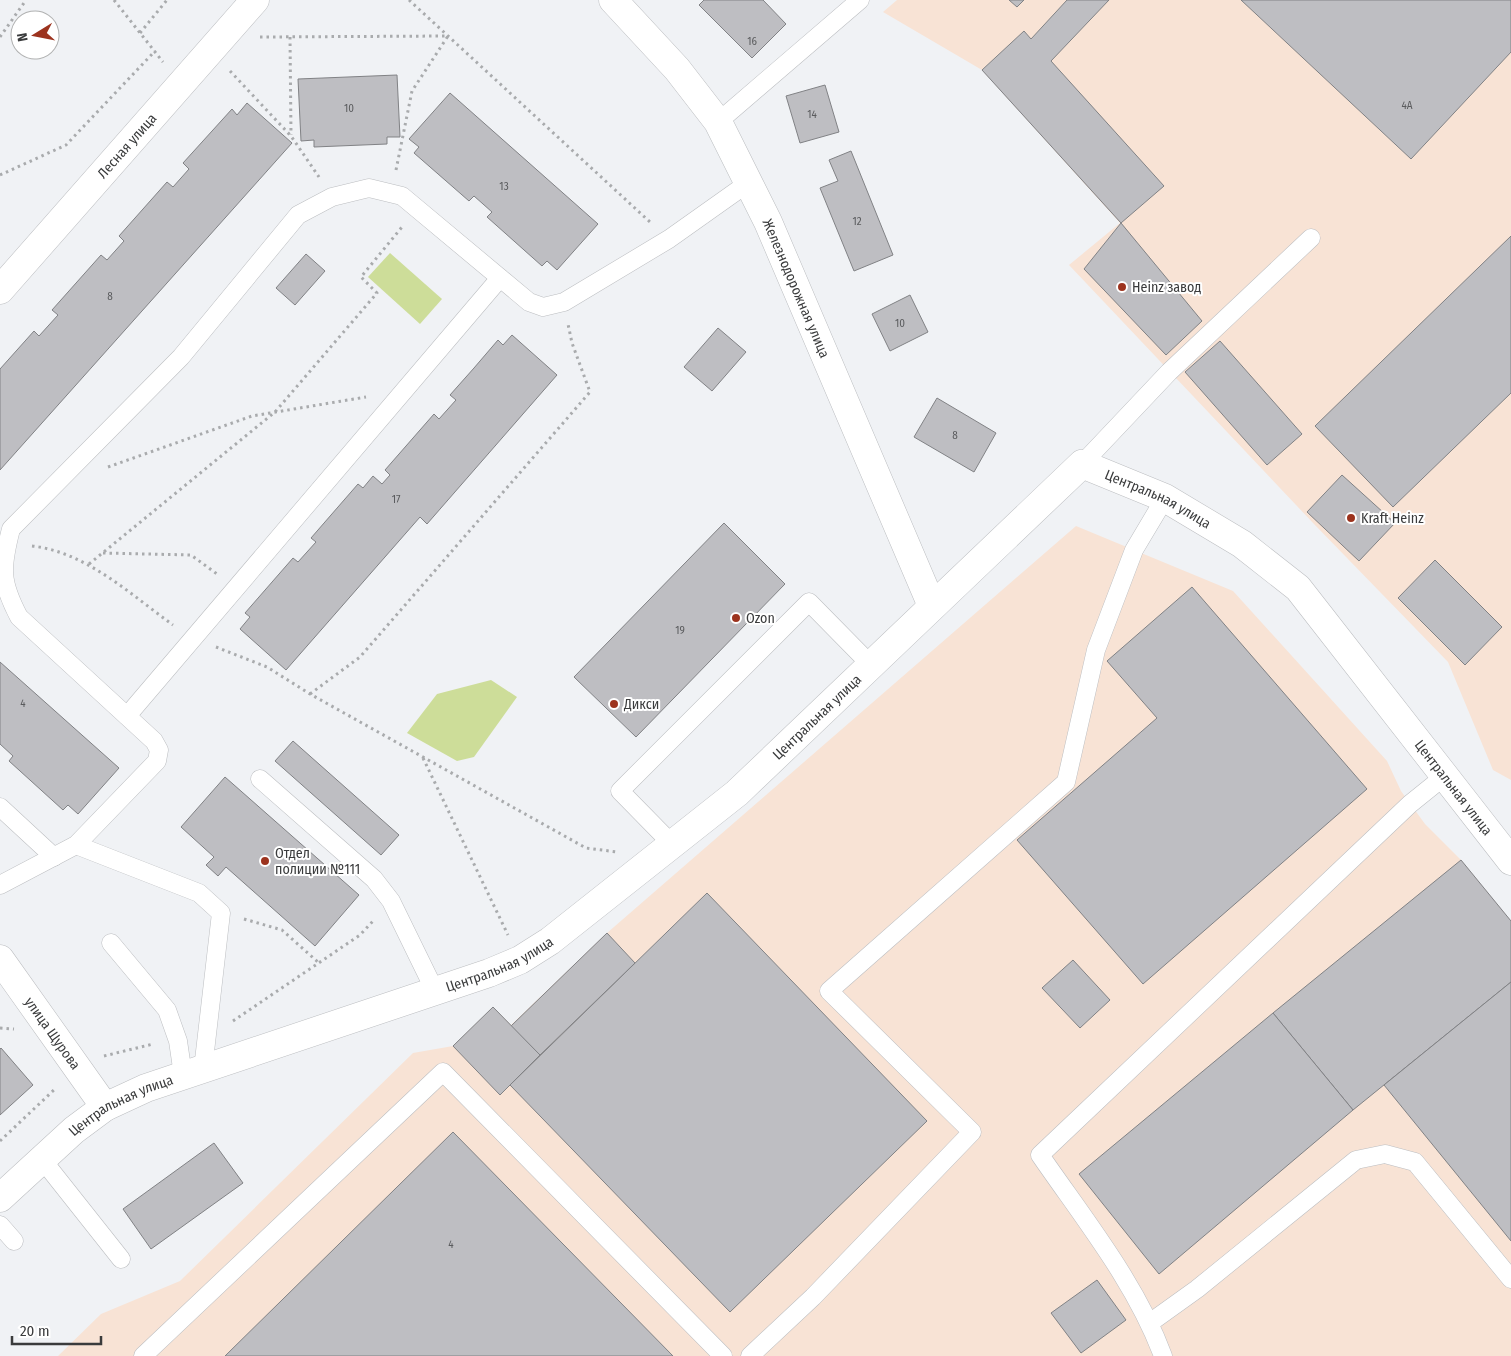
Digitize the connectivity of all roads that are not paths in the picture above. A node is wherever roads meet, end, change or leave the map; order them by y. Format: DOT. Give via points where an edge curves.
graph roads {
  1 [pos="255,0"];
  2 [pos="613,0"];
  3 [pos="860,0"];
  4 [pos="718,122"];
  5 [pos="748,183"];
  6 [pos="1311,238"];
  7 [pos="500,278"];
  8 [pos="0,290"];
  9 [pos="1082,464"];
  10 [pos="1165,498"];
  11 [pos="932,606"];
  12 [pos="871,664"];
  13 [pos="127,716"];
  14 [pos="1446,775"];
  15 [pos="260,780"];
  16 [pos="0,807"];
  17 [pos="672,844"];
  18 [pos="76,845"];
  19 [pos="54,857"];
  20 [pos="1511,861"];
  21 [pos="0,885"];
  22 [pos="111,943"];
  23 [pos="0,959"];
  24 [pos="435,991"];
  25 [pos="193,1072"];
  26 [pos="105,1108"];
  27 [pos="41,1158"];
  28 [pos="0,1198"];
  29 [pos="0,1224"];
  30 [pos="14,1241"];
  31 [pos="121,1259"];
  32 [pos="1511,1279"];
  33 [pos="1151,1322"];
  34 [pos="143,1356"];
  35 [pos="723,1356"];
  36 [pos="750,1356"];
  37 [pos="1163,1356"];
  1 -- 8 [label="street, Лесная улица"];
  2 -- 4 [label="street, Железнодорожная улица" via="677,69"];
  3 -- 4 [label="lane"];
  4 -- 5 [label="street, Железнодорожная улица"];
  5 -- 7 [label="lane" via="669,239 564,302 543,307 529,302"];
  5 -- 11 [label="street, Железнодорожная улица" via="768,222"];
  6 -- 9 [label="lane" via="1170,372"];
  7 -- 13 [label="lane"];
  7 -- 13 [label="lane" via="402,196 369,188 332,197 298,215 181,357 11,528 2,565 6,596 19,617"];
  9 -- 10 [label="street, Центральная улица"];
  9 -- 11 [label="street, Центральная улица"];
  10 -- 14 [label="street, Центральная улица" via="1242,544 1298,588"];
  10 -- 36 [label="lane" via="1134,550 1096,650 1066,782 829,991 972,1132 812,1297"];
  11 -- 12 [label="street, Центральная улица"];
  12 -- 17 [label="street, Центральная улица" via="737,792"];
  12 -- 17 [label="lane" via="809,602 620,791"];
  13 -- 18 [label="lane" via="154,741 159,750 157,761"];
  14 -- 20 [label="street, Центральная улица"];
  14 -- 33 [label="lane" via="1410,804 1040,1155"];
  15 -- 24 [label="lane" via="374,879 390,900"];
  16 -- 19 [label="lane"];
  17 -- 24 [label="street, Центральная улица" via="550,941 520,960"];
  18 -- 19 [label="lane"];
  18 -- 25 [label="lane" via="199,893 221,912"];
  19 -- 21 [label="lane"];
  22 -- 25 [label="lane" via="167,1010"];
  23 -- 26 [label="street, улица Щурова"];
  24 -- 25 [label="street, Центральная улица"];
  25 -- 26 [label="street, Центральная улица" via="146,1088"];
  26 -- 27 [label="street, Центральная улица"];
  27 -- 28 [label="street, Центральная улица"];
  27 -- 31 [label="lane"];
  29 -- 30 [label="lane"];
  32 -- 33 [label="lane" via="1415,1162 1385,1154 1356,1160 1197,1289"];
  33 -- 37 [label="lane"];
  34 -- 35 [label="lane" via="443,1072"];
}
